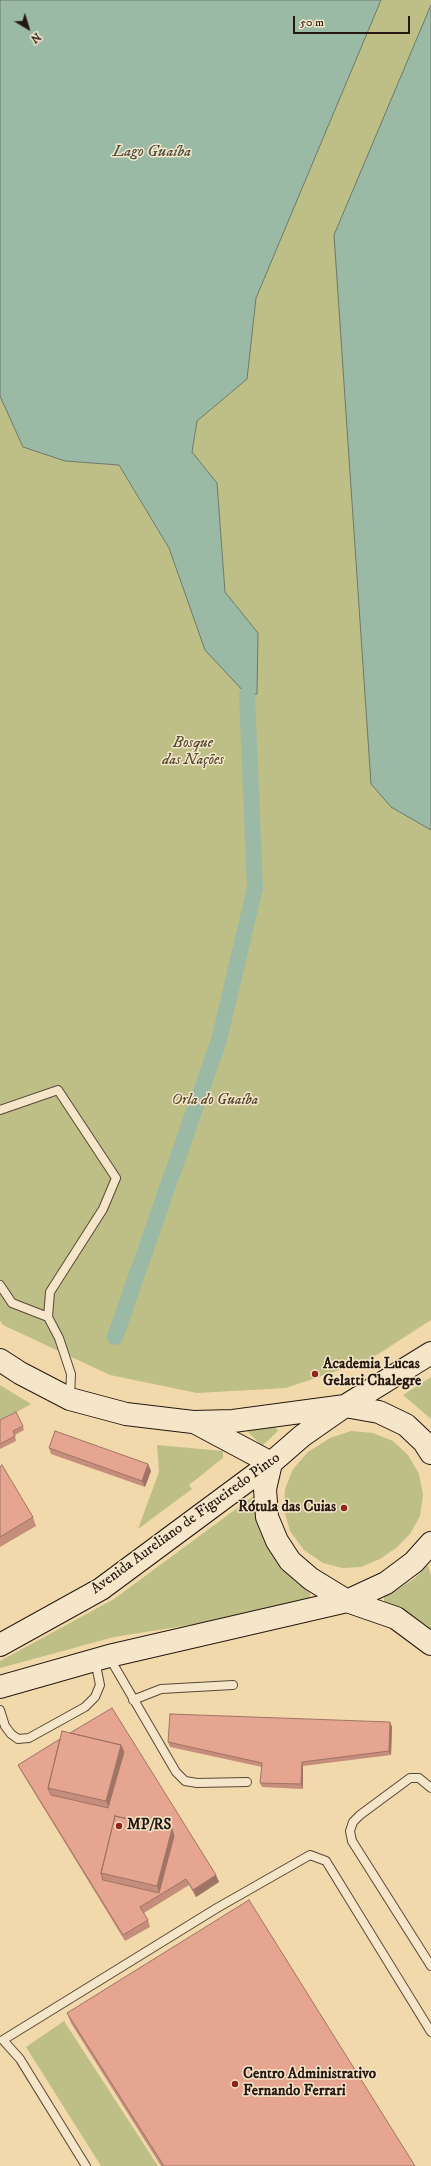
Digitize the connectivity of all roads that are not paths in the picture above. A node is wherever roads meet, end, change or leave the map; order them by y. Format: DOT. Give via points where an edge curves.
graph roads {
  1 [pos="0,1110"];
  2 [pos="0,1285"];
  3 [pos="48,1317"];
  4 [pos="431,1353"];
  5 [pos="0,1360"];
  6 [pos="70,1399"];
  7 [pos="345,1406"];
  8 [pos="193,1422"];
  9 [pos="431,1453"];
  10 [pos="271,1462"];
  11 [pos="431,1543"];
  12 [pos="347,1601"];
  13 [pos="0,1644"];
  14 [pos="431,1644"];
  15 [pos="102,1658"];
  16 [pos="233,1685"];
  17 [pos="0,1688"];
  18 [pos="133,1700"];
  19 [pos="0,1710"];
  20 [pos="247,1782"];
  21 [pos="431,1788"];
  22 [pos="431,1966"];
  23 [pos="431,2032"];
  24 [pos="2,2041"];
  25 [pos="86,2166"];
  1 -- 3 [label="lane" via="58,1090 116,1178 103,1209 50,1292"];
  2 -- 3 [label="lane" via="12,1304"];
  3 -- 6 [label="lane" via="60,1338 71,1374"];
  4 -- 7 [label="main road, Avenida Aureliano de Figueiredo Pinto"];
  5 -- 6 [label="main road"];
  6 -- 8 [label="main road" via="126,1414"];
  7 -- 8 [label="main road" via="233,1421"];
  7 -- 9 [label="main road" via="379,1412 406,1426 424,1442"];
  7 -- 10 [label="main road, Avenida Aureliano de Figueiredo Pinto" via="302,1436"];
  8 -- 10 [label="main road"];
  10 -- 12 [label="main road" via="265,1489 267,1517 277,1541 290,1561 305,1574"];
  10 -- 13 [label="main road, Avenida Aureliano de Figueiredo Pinto" via="101,1589"];
  11 -- 12 [label="main road" via="414,1562 386,1583"];
  12 -- 14 [label="main road" via="396,1618"];
  12 -- 15 [label="main road"];
  15 -- 17 [label="main road"];
  15 -- 18 [label="lane"];
  15 -- 19 [label="lane" via="100,1685 95,1698 85,1707 29,1738 18,1738 11,1734 5,1726"];
  16 -- 18 [label="lane" via="161,1689"];
  18 -- 20 [label="lane" via="176,1772 185,1781"];
  21 -- 22 [label="lane" via="419,1778 410,1778 360,1815 353,1822 350,1831 352,1841"];
  23 -- 24 [label="lane" via="326,1861 310,1855 217,1908"];
  24 -- 25 [label="lane" via="20,2059"];
}
